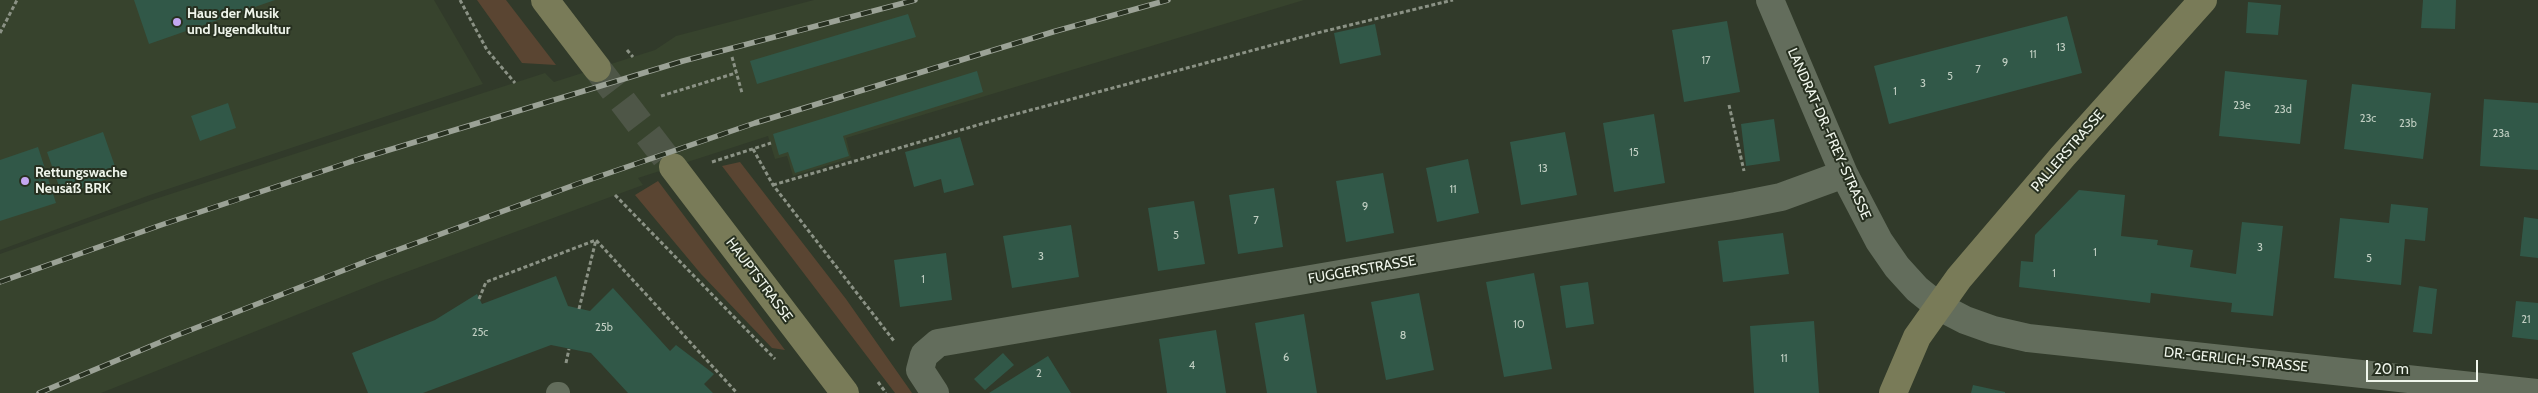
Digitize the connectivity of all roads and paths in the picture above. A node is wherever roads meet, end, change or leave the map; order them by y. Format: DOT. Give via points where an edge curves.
graph roads {
  1 [pos="17,0"];
  2 [pos="460,0"];
  3 [pos="545,0"];
  4 [pos="1453,0"];
  5 [pos="1770,0"];
  6 [pos="2203,0"];
  7 [pos="0,33"];
  8 [pos="732,57"];
  9 [pos="597,68"];
  10 [pos="736,73"];
  11 [pos="514,83"];
  12 [pos="742,94"];
  13 [pos="661,96"];
  14 [pos="1729,105"];
  15 [pos="771,143"];
  16 [pos="753,149"];
  17 [pos="715,161"];
  18 [pos="673,167"];
  19 [pos="1844,174"];
  20 [pos="773,185"];
  21 [pos="615,195"];
  22 [pos="1743,204"];
  23 [pos="596,240"];
  24 [pos="479,299"];
  25 [pos="1938,306"];
  26 [pos="579,309"];
  27 [pos="924,355"];
  28 [pos="777,361"];
  29 [pos="738,393"];
  30 [pos="845,393"];
  31 [pos="935,393"];
  32 [pos="1893,393"];
  33 [pos="2538,393"];
  1 -- 7 [label="path"];
  2 -- 11 [label="path" via="487,50"];
  3 -- 9 [label="street"];
  4 -- 20 [label="path" via="1317,32"];
  5 -- 19 [label="street, LANDRAT-DR.-FREY-STRASSE"];
  6 -- 25 [label="street, PALLERSTRASSE" via="2008,219"];
  8 -- 10 [label="path"];
  10 -- 12 [label="path"];
  10 -- 13 [label="path"];
  14 -- 22 [label="path"];
  15 -- 16 [label="path"];
  16 -- 17 [label="path"];
  16 -- 20 [label="path"];
  18 -- 30 [label="street, HAUPTSTRASSE"];
  19 -- 22 [label="street, FUGGERSTRASSE" via="1781,197"];
  19 -- 25 [label="street, LANDRAT-DR.-FREY-STRASSE" via="1861,211 1897,267"];
  20 -- 27 [label="path" via="893,341"];
  21 -- 28 [label="path"];
  22 -- 27 [label="street, FUGGERSTRASSE" via="975,336 938,343"];
  23 -- 24 [label="path" via="486,282"];
  23 -- 26 [label="path"];
  23 -- 29 [label="path"];
  25 -- 32 [label="street, PALLERSTRASSE" via="1917,337"];
  25 -- 33 [label="street, DR.-GERLICH-STRASSE" via="1993,330 2028,338"];
  27 -- 31 [label="street" via="920,370"];
}
